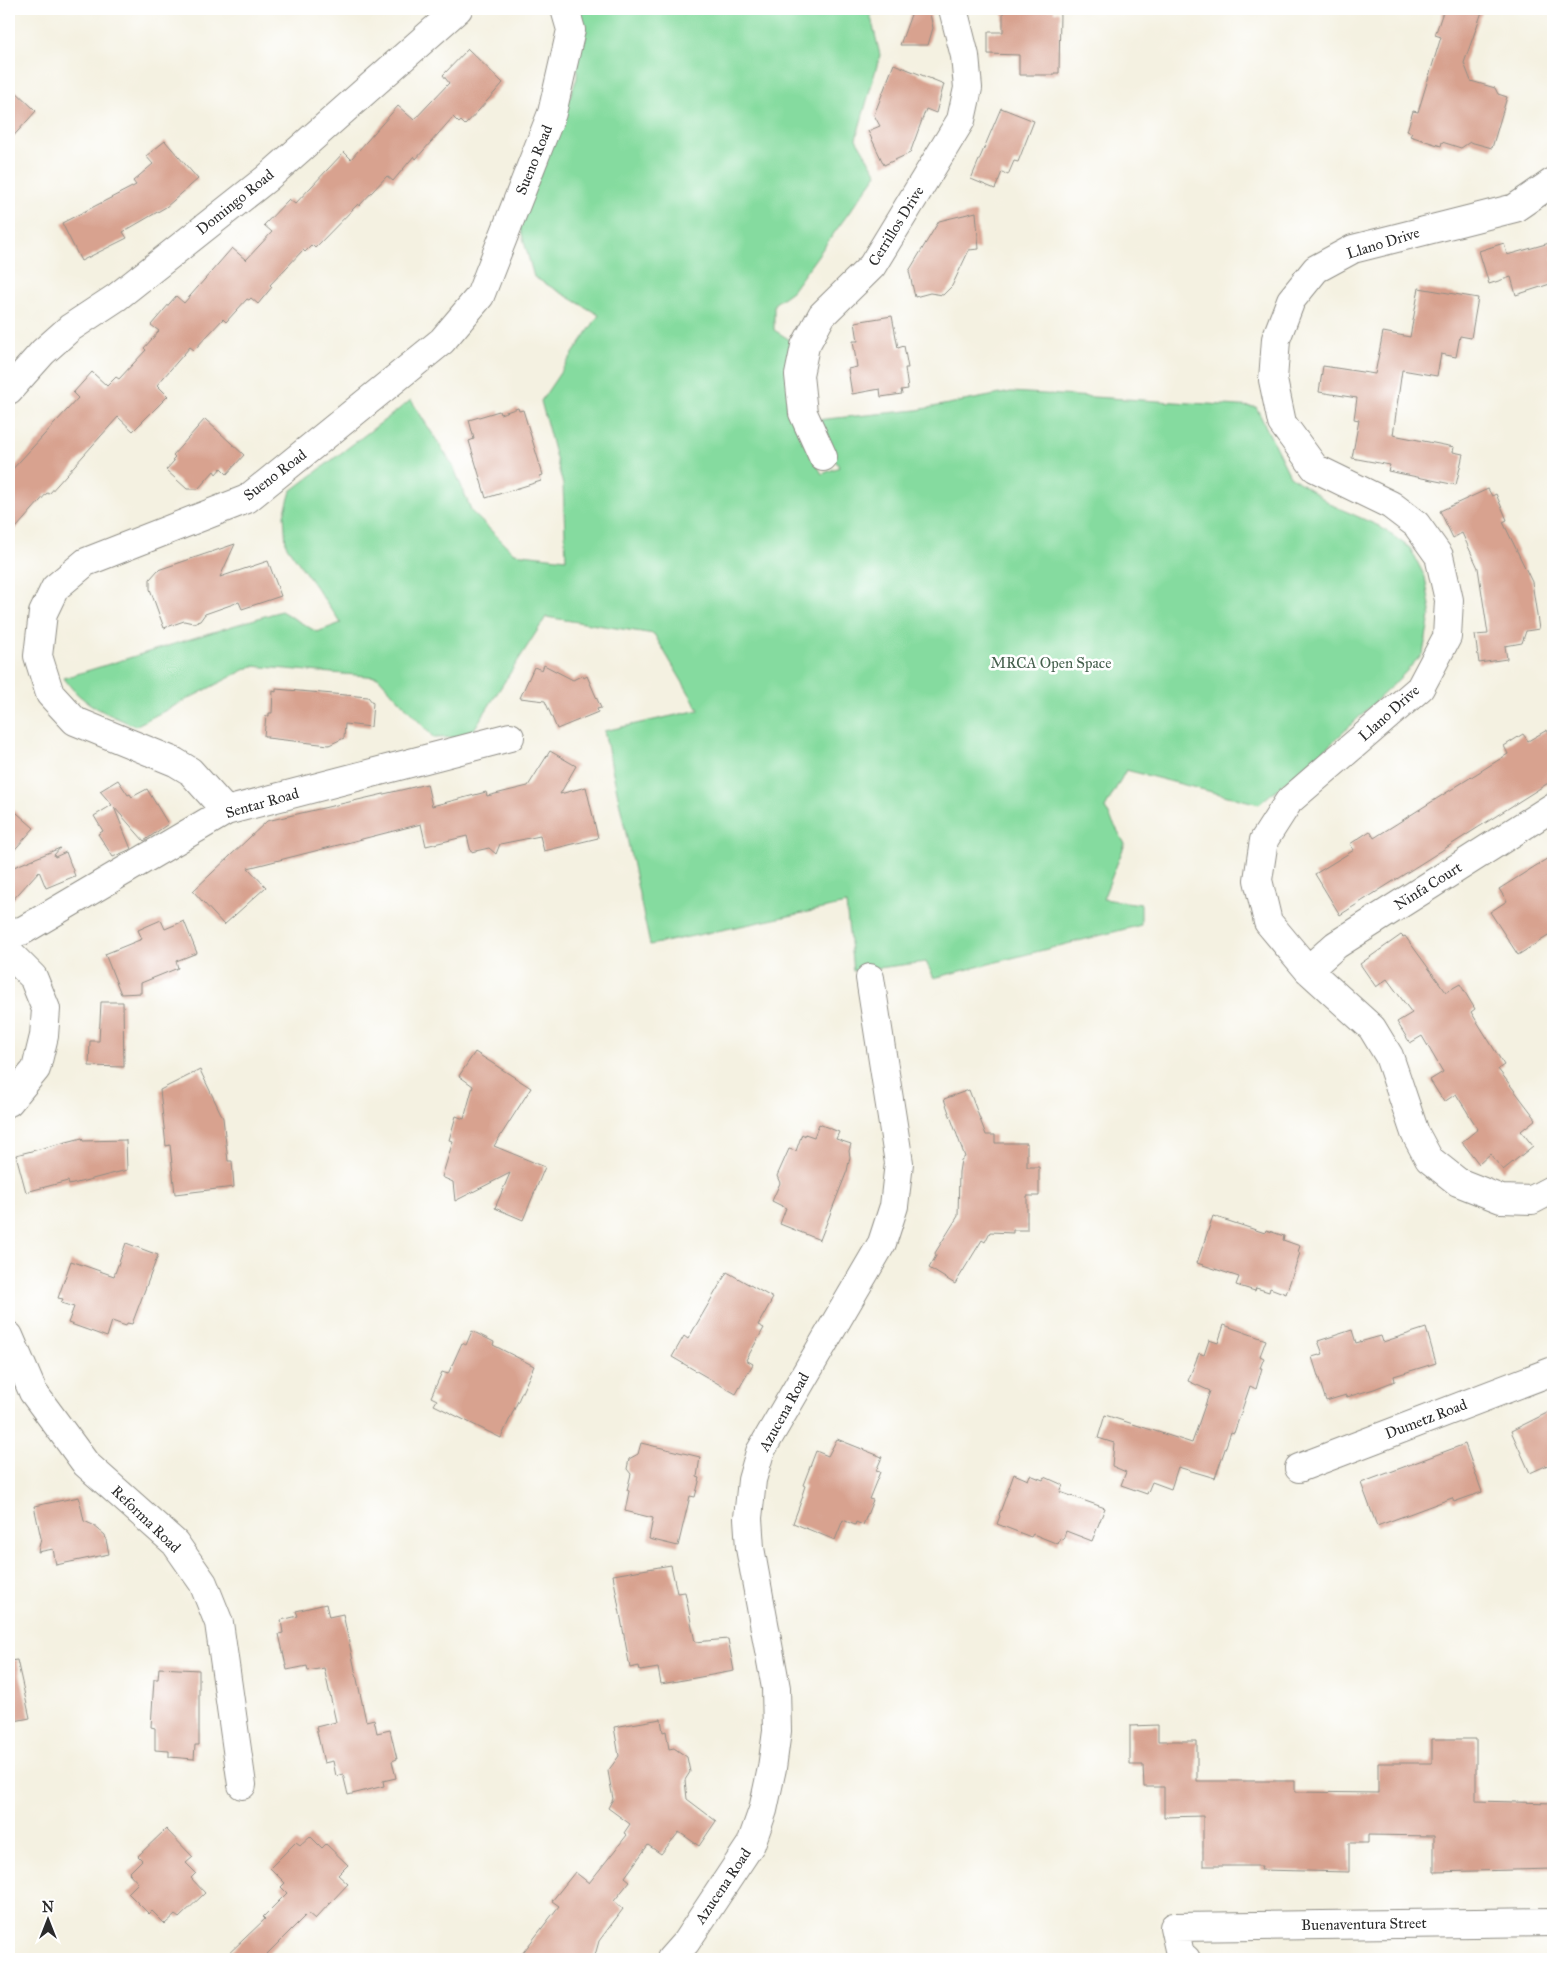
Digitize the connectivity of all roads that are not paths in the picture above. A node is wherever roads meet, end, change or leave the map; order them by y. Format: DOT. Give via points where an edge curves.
graph roads {
  1 [pos="458,9"];
  2 [pos="565,9"];
  3 [pos="953,9"];
  4 [pos="1553,182"];
  5 [pos="9,390"];
  6 [pos="823,457"];
  7 [pos="510,737"];
  8 [pos="1553,807"];
  9 [pos="226,812"];
  10 [pos="9,932"];
  11 [pos="9,953"];
  12 [pos="1308,970"];
  13 [pos="870,978"];
  14 [pos="9,1102"];
  15 [pos="1553,1189"];
  16 [pos="9,1336"];
  17 [pos="1553,1371"];
  18 [pos="1299,1468"];
  19 [pos="242,1785"];
  20 [pos="1553,1922"];
  21 [pos="671,1959"];
  22 [pos="1186,1959"];
  1 -- 5 [label="street, Domingo Road" via="266,178 117,297 70,328"];
  2 -- 9 [label="street, Sueno Road" via="570,30 552,114 480,296 442,341 247,499 86,562 55,588 43,613 38,656 50,694 74,721 175,762 190,771"];
  3 -- 6 [label="street, Cerrillos Drive" via="965,56 968,88 961,120 872,266 822,315 805,346 799,375 803,414"];
  4 -- 12 [label="street, Llano Drive" via="1515,208 1353,249 1316,269 1291,300 1276,339 1273,380 1282,423 1315,468 1391,505 1416,524 1439,556 1450,600 1447,637 1420,688 1288,801 1264,840 1258,880 1268,922"];
  7 -- 9 [label="street, Sentar Road"];
  8 -- 12 [label="street, Ninfa Court" via="1336,945"];
  9 -- 10 [label="street, Sentar Road" via="22,931"];
  11 -- 14 [label="street" via="32,977 46,1009 44,1036 36,1068"];
  12 -- 15 [label="street, Llano Drive" via="1372,1028 1389,1056 1415,1133 1429,1159 1458,1182 1501,1199 1532,1200"];
  13 -- 21 [label="street, Azucena Road" via="899,1163 894,1206 882,1242 760,1452 752,1480 748,1518 750,1548 776,1688 777,1731 772,1768 763,1810 751,1844 686,1942"];
  16 -- 19 [label="street, Reforma Road" via="32,1392 86,1464 176,1543 203,1583 219,1623"];
  17 -- 18 [label="street, Dumetz Road"];
  20 -- 22 [label="street, Buenaventura Street" via="1174,1927 1180,1954"];
}
